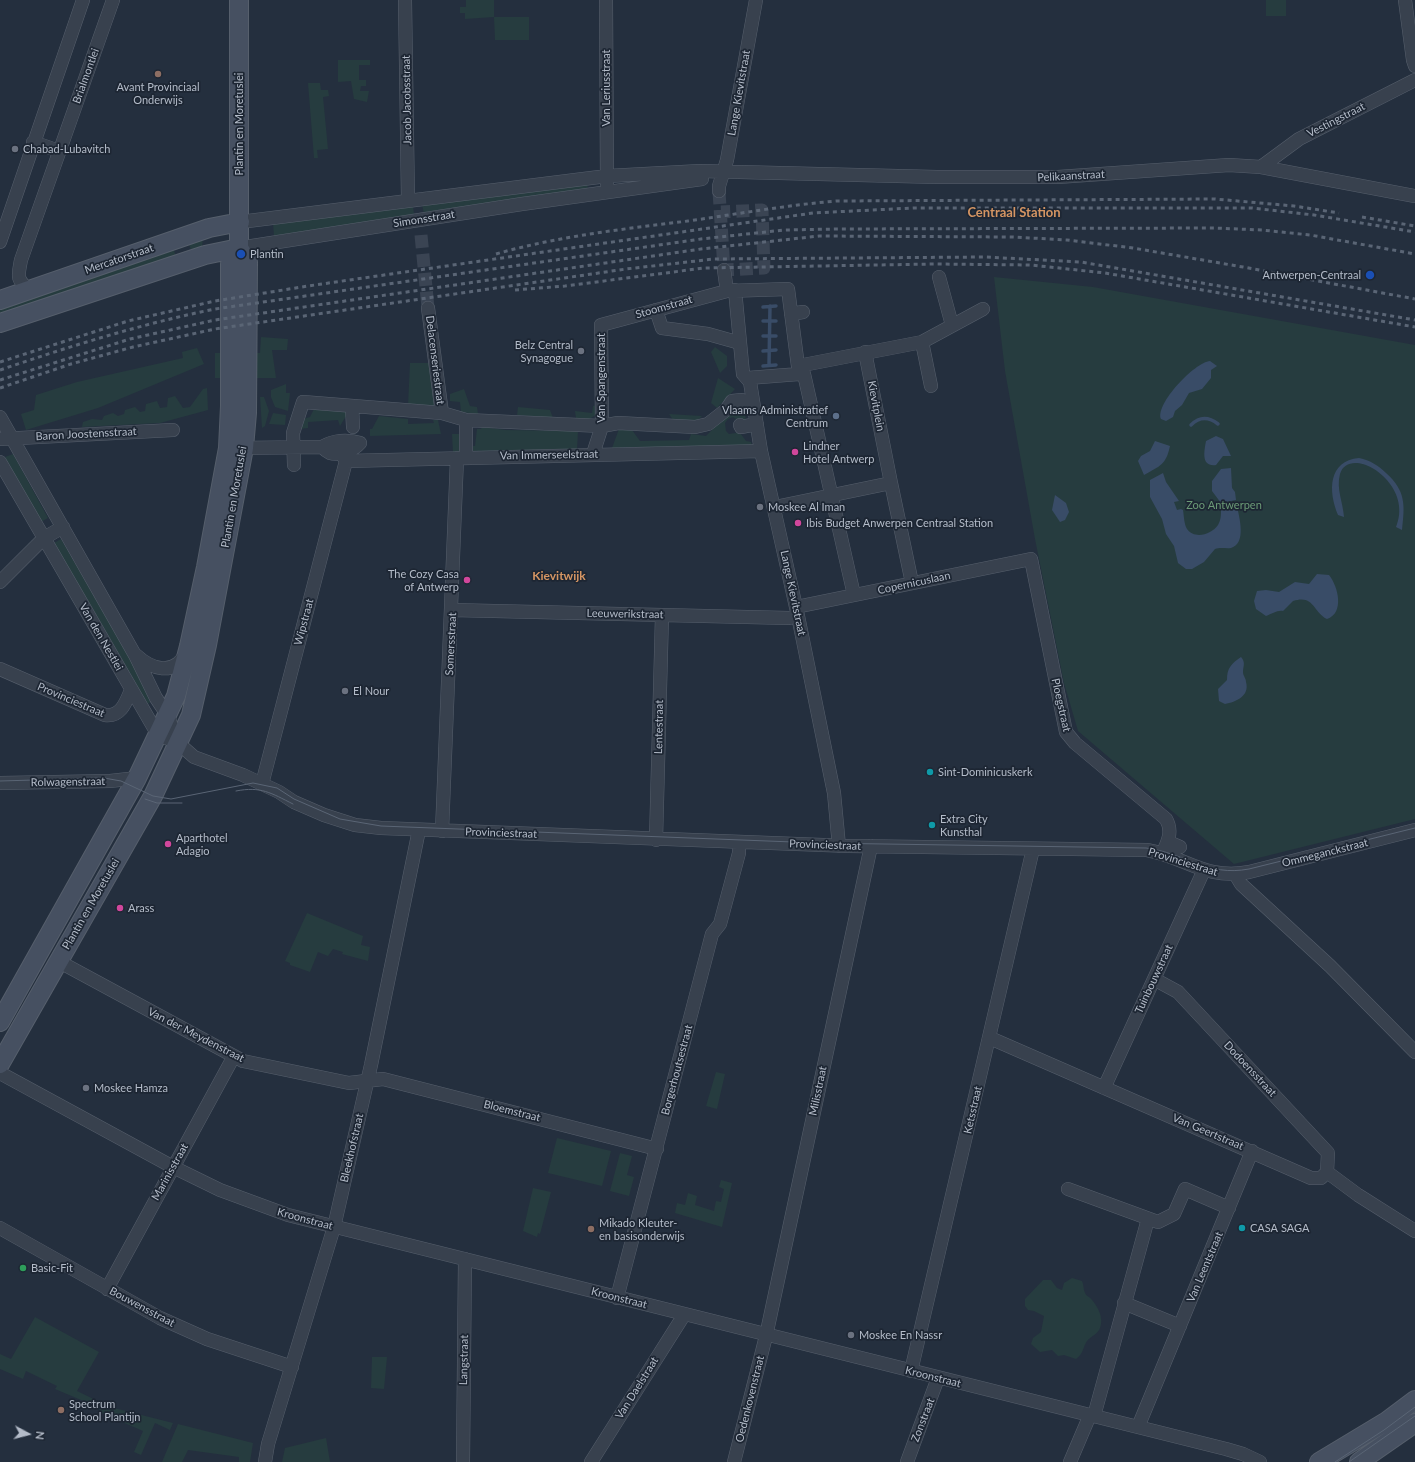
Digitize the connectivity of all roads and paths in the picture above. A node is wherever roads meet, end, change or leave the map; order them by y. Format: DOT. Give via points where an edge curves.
graph roads {
  1 [pos="84,0"];
  2 [pos="113,0"];
  3 [pos="239,0"];
  4 [pos="405,0"];
  5 [pos="606,0"];
  6 [pos="756,0"];
  7 [pos="1405,0"];
  8 [pos="1415,66"];
  9 [pos="1415,80"];
  10 [pos="33,142"];
  11 [pos="59,152"];
  12 [pos="1261,168"];
  13 [pos="723,172"];
  14 [pos="607,176"];
  15 [pos="719,188"];
  16 [pos="608,192"];
  17 [pos="1415,196"];
  18 [pos="408,200"];
  19 [pos="240,222"];
  20 [pos="0,242"];
  21 [pos="239,248"];
  22 [pos="724,270"];
  23 [pos="939,277"];
  24 [pos="29,290"];
  25 [pos="731,291"];
  26 [pos="0,300"];
  27 [pos="428,308"];
  28 [pos="983,309"];
  29 [pos="656,310"];
  30 [pos="0,323"];
  31 [pos="602,325"];
  32 [pos="952,325"];
  33 [pos="922,342"];
  34 [pos="740,343"];
  35 [pos="865,352"];
  36 [pos="798,370"];
  37 [pos="770,371"];
  38 [pos="745,376"];
  39 [pos="931,386"];
  40 [pos="352,406"];
  41 [pos="754,407"];
  42 [pos="442,413"];
  43 [pos="0,417"];
  44 [pos="466,420"];
  45 [pos="757,424"];
  46 [pos="740,425"];
  47 [pos="602,426"];
  48 [pos="352,427"];
  49 [pos="173,430"];
  50 [pos="12,438"];
  51 [pos="322,447"];
  52 [pos="236,448"];
  53 [pos="294,448"];
  54 [pos="760,451"];
  55 [pos="593,454"];
  56 [pos="344,457"];
  57 [pos="462,457"];
  58 [pos="0,462"];
  59 [pos="294,465"];
  60 [pos="891,483"];
  61 [pos="832,495"];
  62 [pos="775,507"];
  63 [pos="63,527"];
  64 [pos="44,538"];
  65 [pos="1031,559"];
  66 [pos="0,582"];
  67 [pos="912,583"];
  68 [pos="854,595"];
  69 [pos="452,610"];
  70 [pos="797,611"];
  71 [pos="662,615"];
  72 [pos="189,646"];
  73 [pos="135,655"];
  74 [pos="0,669"];
  75 [pos="131,690"];
  76 [pos="168,716"];
  77 [pos="158,735"];
  78 [pos="177,742"];
  79 [pos="137,778"];
  80 [pos="0,783"];
  81 [pos="262,784"];
  82 [pos="419,830"];
  83 [pos="1415,830"];
  84 [pos="442,831"];
  85 [pos="656,840"];
  86 [pos="740,843"];
  87 [pos="839,846"];
  88 [pos="870,846"];
  89 [pos="1033,849"];
  90 [pos="1162,854"];
  91 [pos="1204,870"];
  92 [pos="1235,874"];
  93 [pos="58,961"];
  94 [pos="1154,979"];
  95 [pos="0,1022"];
  96 [pos="990,1038"];
  97 [pos="1415,1052"];
  98 [pos="234,1056"];
  99 [pos="0,1064"];
  100 [pos="0,1073"];
  101 [pos="367,1082"];
  102 [pos="1104,1088"];
  103 [pos="657,1149"];
  104 [pos="1252,1151"];
  105 [pos="172,1167"];
  106 [pos="1327,1172"];
  107 [pos="1068,1189"];
  108 [pos="1230,1208"];
  109 [pos="1148,1219"];
  110 [pos="334,1227"];
  111 [pos="0,1228"];
  112 [pos="1415,1231"];
  113 [pos="465,1259"];
  114 [pos="107,1289"];
  115 [pos="617,1298"];
  116 [pos="1124,1303"];
  117 [pos="684,1315"];
  118 [pos="1180,1326"];
  119 [pos="766,1336"];
  120 [pos="292,1367"];
  121 [pos="911,1372"];
  122 [pos="938,1378"];
  123 [pos="1415,1400"];
  124 [pos="1092,1416"];
  125 [pos="1415,1423"];
  126 [pos="1138,1427"];
  127 [pos="265,1462"];
  128 [pos="463,1462"];
  129 [pos="591,1462"];
  130 [pos="734,1462"];
  131 [pos="907,1462"];
  132 [pos="1070,1462"];
  133 [pos="1260,1462"];
  134 [pos="1319,1462"];
  135 [pos="1359,1462"];
  1 -- 10 [label="street"];
  2 -- 11 [label="street, Brialmontlei"];
  3 -- 19 [label="main road, Plantin en Moretuslei"];
  4 -- 18 [label="street, Jacob Jacobsstraat"];
  5 -- 14 [label="street, Van Leriusstraat"];
  6 -- 13 [label="street, Lange Kievitstraat"];
  7 -- 8 [label="street"];
  9 -- 12 [label="street, Vestingstraat" via="1299,139"];
  10 -- 11 [label="street"];
  10 -- 20 [label="street"];
  11 -- 24 [label="street, Brialmontlei" via="21,260 18,275 20,282"];
  12 -- 13 [label="street, Pelikaanstraat" via="1229,165 1058,177 995,178"];
  12 -- 17 [label="street, Pelikaanstraat"];
  13 -- 14 [label="street, Simonsstraat"];
  13 -- 15 [label="street, Lange Kievitstraat"];
  13 -- 16 [label="street, Simonsstraat" via="701,179"];
  14 -- 16 [label="street"];
  14 -- 18 [label="street, Simonsstraat"];
  16 -- 21 [label="street, Simonsstraat"];
  18 -- 19 [label="street, Simonsstraat"];
  19 -- 21 [label="main road, Plantin en Moretuslei"];
  19 -- 24 [label="main road, Mercatorstraat" via="209,228"];
  21 -- 30 [label="main road, Mercatorstraat" via="205,255"];
  21 -- 52 [label="main road, Plantin en Moretuslei" via="230,264 230,406"];
  22 -- 25 [label="street, Lange Kievitstraat"];
  23 -- 32 [label="street"];
  24 -- 26 [label="main road, Mercatorstraat"];
  25 -- 29 [label="street, Stoomstraat"];
  25 -- 34 [label="street, Lange Kievitstraat"];
  25 -- 36 [label="street, Stoomstraat" via="788,289 797,313"];
  27 -- 42 [label="street, Delacenseriestraat"];
  28 -- 32 [label="street"];
  29 -- 31 [label="street, Stoomstraat"];
  29 -- 34 [label="street" via="662,328 708,334"];
  31 -- 47 [label="street, Van Spangenstraat"];
  32 -- 33 [label="street"];
  33 -- 35 [label="street"];
  33 -- 39 [label="street"];
  34 -- 38 [label="street, Lange Kievitstraat"];
  35 -- 36 [label="street"];
  35 -- 60 [label="street, Kievitplein"];
  36 -- 38 [label="street"];
  36 -- 61 [label="street" via="804,374"];
  37 -- 38 [label="street"];
  38 -- 41 [label="street, Lange Kievitstraat" via="750,382"];
  40 -- 42 [label="street"];
  40 -- 48 [label="street"];
  40 -- 53 [label="street" via="303,402 294,433"];
  41 -- 45 [label="street, Lange Kievitstraat"];
  41 -- 47 [label="street" via="742,400 732,401 726,410 708,424 695,427 618,422"];
  42 -- 44 [label="street"];
  43 -- 50 [label="street, Van den Nestlei"];
  44 -- 47 [label="street"];
  44 -- 57 [label="street, Somersstraat"];
  45 -- 46 [label="street" via="741,427"];
  45 -- 54 [label="street, Lange Kievitstraat"];
  47 -- 55 [label="street, Van Spangenstraat"];
  49 -- 50 [label="street, Baron Joostensstraat"];
  50 -- 63 [label="street, Van den Nestlei"];
  51 -- 53 [label="street, Van Immerseelstraat"];
  51 -- 56 [label="street, Van Immerseelstraat" via="330,453"];
  51 -- 56 [label="street, Van Immerseelstraat" via="329,442 337,441 353,441 360,444"];
  52 -- 53 [label="street, Van Immerseelstraat"];
  52 -- 72 [label="main road, Plantin en Moretuslei"];
  52 -- 78 [label="main road, Plantin en Moretuslei" via="197,691 191,715"];
  53 -- 59 [label="street"];
  54 -- 55 [label="street, Van Immerseelstraat"];
  54 -- 62 [label="street, Lange Kievitstraat"];
  55 -- 57 [label="street, Van Immerseelstraat"];
  56 -- 57 [label="street, Van Immerseelstraat"];
  56 -- 81 [label="street, Wipstraat"];
  57 -- 69 [label="street, Somersstraat"];
  58 -- 64 [label="street, Van den Nestlei"];
  60 -- 61 [label="street"];
  60 -- 67 [label="street, Kievitplein"];
  61 -- 62 [label="street"];
  61 -- 68 [label="street"];
  62 -- 70 [label="street, Lange Kievitstraat"];
  63 -- 64 [label="street"];
  63 -- 73 [label="street, Van den Nestlei"];
  64 -- 66 [label="street"];
  64 -- 75 [label="street, Van den Nestlei"];
  65 -- 67 [label="street, Copernicuslaan"];
  65 -- 90 [label="street, Ploegstraat" via="1066,732 1075,743 1166,819 1170,827 1170,836"];
  67 -- 68 [label="street, Copernicuslaan"];
  68 -- 70 [label="street, Copernicuslaan"];
  69 -- 71 [label="street, Leeuwerikstraat"];
  69 -- 84 [label="street, Somersstraat"];
  70 -- 71 [label="street, Leeuwerikstraat" via="789,618"];
  70 -- 87 [label="street, Lange Kievitstraat" via="834,793"];
  71 -- 85 [label="street, Lentestraat"];
  72 -- 73 [label="street" via="178,663 170,668 153,668"];
  72 -- 76 [label="main road, Plantin en Moretuslei"];
  73 -- 76 [label="street, Van den Nestlei"];
  74 -- 75 [label="street, Provinciestraat" via="111,716 120,711"];
  75 -- 77 [label="street, Van den Nestlei"];
  76 -- 77 [label="main road, Plantin en Moretuslei"];
  76 -- 78 [label="street"];
  77 -- 78 [label="street"];
  77 -- 79 [label="main road, Plantin en Moretuslei"];
  78 -- 81 [label="street, Provinciestraat" via="194,757"];
  78 -- 93 [label="main road, Plantin en Moretuslei" via="150,801"];
  79 -- 80 [label="street, Rolwagenstraat" via="110,781"];
  79 -- 95 [label="main road, Plantin en Moretuslei"];
  81 -- 82 [label="street, Provinciestraat" via="294,802 338,821 367,827"];
  82 -- 84 [label="street, Provinciestraat"];
  82 -- 101 [label="street, Bleekhofstraat"];
  83 -- 92 [label="street, Ommeganckstraat"];
  84 -- 85 [label="street, Provinciestraat"];
  85 -- 86 [label="street, Provinciestraat"];
  86 -- 87 [label="street, Provinciestraat"];
  86 -- 103 [label="street, Borgerhoutsestraat" via="720,924 712,934"];
  87 -- 88 [label="street, Provinciestraat"];
  88 -- 89 [label="street, Provinciestraat"];
  88 -- 119 [label="street, Milisstraat"];
  89 -- 90 [label="street, Provinciestraat" via="1146,850"];
  89 -- 96 [label="street, Ketsstraat"];
  90 -- 91 [label="street, Provinciestraat"];
  91 -- 92 [label="street, Provinciestraat"];
  91 -- 94 [label="street, Tuinbouwstraat"];
  92 -- 97 [label="street" via="1240,884 1330,966"];
  93 -- 98 [label="street, Van der Meydenstraat"];
  93 -- 99 [label="main road, Plantin en Moretuslei"];
  94 -- 102 [label="street, Tuinbouwstraat"];
  94 -- 106 [label="street, Dodoensstraat" via="1178,992 1328,1153"];
  96 -- 102 [label="street, Van Geertstraat"];
  96 -- 121 [label="street, Ketsstraat"];
  98 -- 101 [label="street, Van der Meydenstraat" via="243,1061 349,1083"];
  98 -- 105 [label="street, Marinisstraat"];
  100 -- 105 [label="street, Kroonstraat"];
  101 -- 103 [label="street, Bloemstraat" via="383,1079"];
  101 -- 110 [label="street, Bleekhofstraat"];
  102 -- 104 [label="street, Van Geertstraat"];
  103 -- 115 [label="street, Borgerhoutsestraat"];
  104 -- 106 [label="street, Van Geertstraat" via="1311,1178 1321,1178"];
  104 -- 108 [label="street, Van Leentstraat"];
  105 -- 110 [label="street, Kroonstraat" via="262,1207"];
  105 -- 114 [label="street, Marinisstraat"];
  106 -- 112 [label="street"];
  107 -- 109 [label="street"];
  108 -- 109 [label="street" via="1185,1189 1174,1214 1158,1222"];
  108 -- 118 [label="street, Van Leentstraat"];
  109 -- 116 [label="street"];
  110 -- 113 [label="street, Kroonstraat"];
  110 -- 120 [label="street, Bleekhofstraat"];
  111 -- 114 [label="street, Bouwensstraat"];
  113 -- 115 [label="street, Kroonstraat"];
  113 -- 128 [label="street, Langstraat"];
  114 -- 120 [label="street, Bouwensstraat" via="160,1318 207,1339"];
  115 -- 117 [label="street, Kroonstraat"];
  116 -- 118 [label="street"];
  116 -- 124 [label="street"];
  117 -- 119 [label="street, Kroonstraat"];
  117 -- 129 [label="street, Van Daelstraat"];
  118 -- 126 [label="street, Van Leentstraat"];
  119 -- 121 [label="street, Kroonstraat"];
  119 -- 130 [label="street, Oedenkovenstraat"];
  120 -- 127 [label="street, Bleekhofstraat" via="268,1444"];
  121 -- 122 [label="street, Kroonstraat"];
  122 -- 124 [label="street, Kroonstraat"];
  122 -- 131 [label="street, Zonstraat"];
  123 -- 134 [label="main road"];
  124 -- 126 [label="street, Kroonstraat"];
  124 -- 132 [label="street"];
  125 -- 135 [label="main road"];
  126 -- 133 [label="street, Kroonstraat" via="1243,1454"];
}
